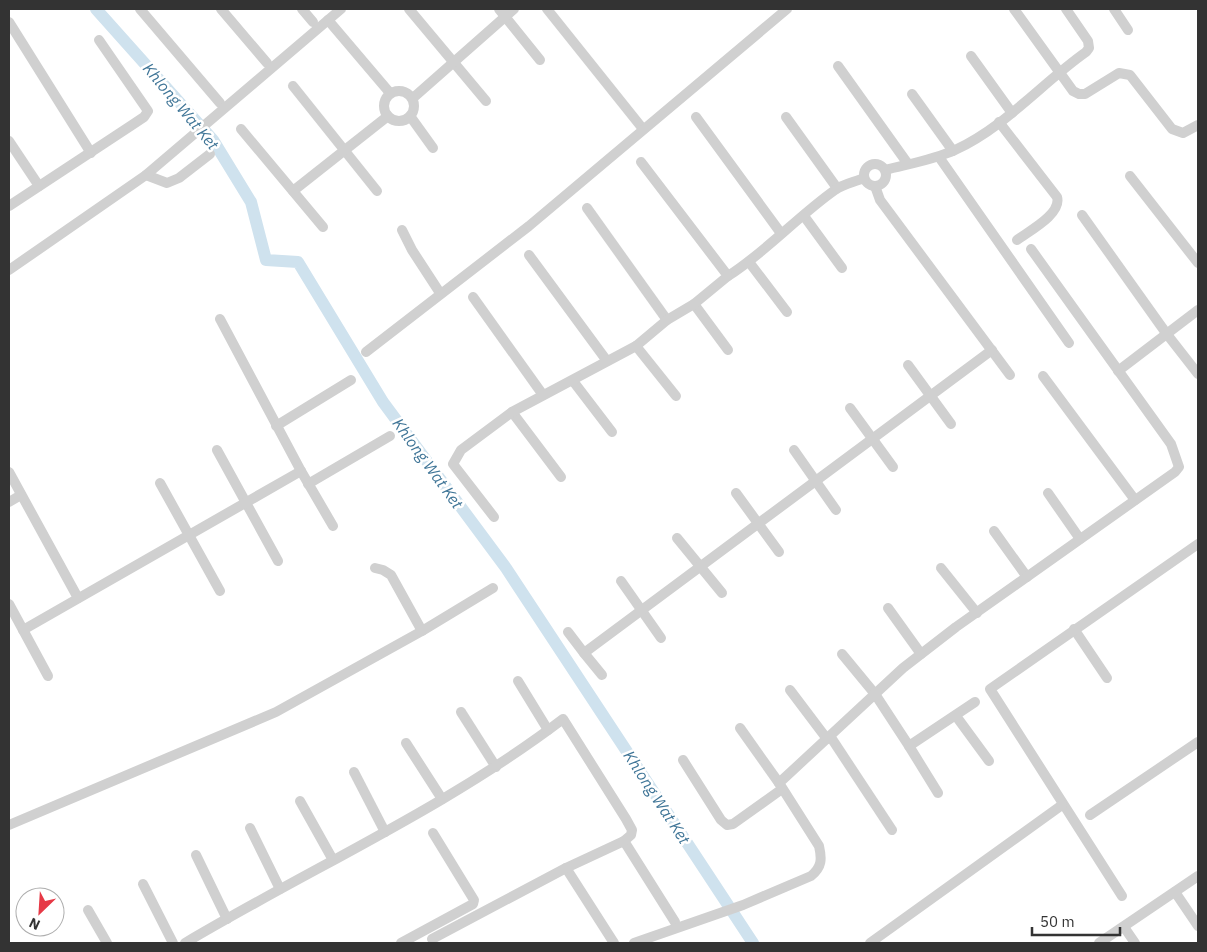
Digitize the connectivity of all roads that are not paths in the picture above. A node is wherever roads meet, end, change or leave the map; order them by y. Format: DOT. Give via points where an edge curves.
graph roads {
  1 [pos="140,9"];
  2 [pos="220,9"];
  3 [pos="302,9"];
  4 [pos="341,9"];
  5 [pos="409,9"];
  6 [pos="514,9"];
  7 [pos="547,9"];
  8 [pos="787,9"];
  9 [pos="1014,9"];
  10 [pos="1066,9"];
  11 [pos="1114,9"];
  12 [pos="502,13"];
  13 [pos="328,20"];
  14 [pos="9,22"];
  15 [pos="313,22"];
  16 [pos="1128,30"];
  17 [pos="99,40"];
  18 [pos="971,56"];
  19 [pos="540,60"];
  20 [pos="267,63"];
  21 [pos="453,63"];
  22 [pos="838,66"];
  23 [pos="1059,71"];
  24 [pos="293,86"];
  25 [pos="390,93"];
  26 [pos="912,94"];
  27 [pos="412,98"];
  28 [pos="486,101"];
  29 [pos="220,103"];
  30 [pos="1012,113"];
  31 [pos="388,116"];
  32 [pos="410,116"];
  33 [pos="696,116"];
  34 [pos="786,117"];
  35 [pos="999,122"];
  36 [pos="1198,125"];
  37 [pos="241,129"];
  38 [pos="643,130"];
  39 [pos="9,141"];
  40 [pos="433,148"];
  41 [pos="344,151"];
  42 [pos="953,151"];
  43 [pos="91,153"];
  44 [pos="210,154"];
  45 [pos="939,156"];
  46 [pos="642,162"];
  47 [pos="908,164"];
  48 [pos="884,170"];
  49 [pos="146,175"];
  50 [pos="1130,176"];
  51 [pos="864,178"];
  52 [pos="40,186"];
  53 [pos="875,186"];
  54 [pos="837,188"];
  55 [pos="292,191"];
  56 [pos="378,191"];
  57 [pos="9,206"];
  58 [pos="587,208"];
  59 [pos="1082,215"];
  60 [pos="804,216"];
  61 [pos="323,227"];
  62 [pos="402,230"];
  63 [pos="780,232"];
  64 [pos="1017,240"];
  65 [pos="1031,249"];
  66 [pos="529,254"];
  67 [pos="749,262"];
  68 [pos="1198,263"];
  69 [pos="842,268"];
  70 [pos="9,270"];
  71 [pos="728,276"];
  72 [pos="440,293"];
  73 [pos="473,297"];
  74 [pos="694,304"];
  75 [pos="1198,310"];
  76 [pos="787,312"];
  77 [pos="220,319"];
  78 [pos="667,320"];
  79 [pos="1166,333"];
  80 [pos="1069,344"];
  81 [pos="636,346"];
  82 [pos="728,350"];
  83 [pos="992,350"];
  84 [pos="366,352"];
  85 [pos="607,361"];
  86 [pos="908,365"];
  87 [pos="1118,371"];
  88 [pos="1198,374"];
  89 [pos="1010,375"];
  90 [pos="1043,376"];
  91 [pos="351,380"];
  92 [pos="573,381"];
  93 [pos="543,395"];
  94 [pos="676,396"];
  95 [pos="930,396"];
  96 [pos="850,408"];
  97 [pos="512,412"];
  98 [pos="951,424"];
  99 [pos="276,426"];
  100 [pos="612,432"];
  101 [pos="390,436"];
  102 [pos="873,439"];
  103 [pos="217,450"];
  104 [pos="794,450"];
  105 [pos="893,467"];
  106 [pos="301,471"];
  107 [pos="9,472"];
  108 [pos="561,477"];
  109 [pos="160,482"];
  110 [pos="816,482"];
  111 [pos="308,484"];
  112 [pos="736,493"];
  113 [pos="1048,493"];
  114 [pos="21,495"];
  115 [pos="1134,500"];
  116 [pos="9,502"];
  117 [pos="246,504"];
  118 [pos="836,510"];
  119 [pos="494,517"];
  120 [pos="758,524"];
  121 [pos="333,526"];
  122 [pos="994,531"];
  123 [pos="189,535"];
  124 [pos="677,538"];
  125 [pos="1080,539"];
  126 [pos="1198,544"];
  127 [pos="778,552"];
  128 [pos="278,561"];
  129 [pos="701,566"];
  130 [pos="375,568"];
  131 [pos="941,568"];
  132 [pos="1027,576"];
  133 [pos="621,581"];
  134 [pos="493,588"];
  135 [pos="220,591"];
  136 [pos="722,593"];
  137 [pos="78,598"];
  138 [pos="9,604"];
  139 [pos="888,608"];
  140 [pos="642,610"];
  141 [pos="977,612"];
  142 [pos="1074,629"];
  143 [pos="23,630"];
  144 [pos="422,630"];
  145 [pos="568,632"];
  146 [pos="661,638"];
  147 [pos="584,653"];
  148 [pos="842,654"];
  149 [pos="922,654"];
  150 [pos="602,675"];
  151 [pos="48,676"];
  152 [pos="1108,678"];
  153 [pos="518,680"];
  154 [pos="790,690"];
  155 [pos="875,694"];
  156 [pos="975,702"];
  157 [pos="461,712"];
  158 [pos="956,716"];
  159 [pos="740,728"];
  160 [pos="548,730"];
  161 [pos="829,738"];
  162 [pos="1198,742"];
  163 [pos="406,743"];
  164 [pos="909,746"];
  165 [pos="683,760"];
  166 [pos="988,761"];
  167 [pos="496,767"];
  168 [pos="354,772"];
  169 [pos="780,786"];
  170 [pos="938,793"];
  171 [pos="442,799"];
  172 [pos="300,801"];
  173 [pos="1062,805"];
  174 [pos="1090,815"];
  175 [pos="9,825"];
  176 [pos="250,828"];
  177 [pos="892,830"];
  178 [pos="385,832"];
  179 [pos="432,833"];
  180 [pos="624,841"];
  181 [pos="196,855"];
  182 [pos="333,860"];
  183 [pos="566,868"];
  184 [pos="1198,876"];
  185 [pos="143,884"];
  186 [pos="280,889"];
  187 [pos="1175,892"];
  188 [pos="1122,896"];
  189 [pos="88,910"];
  190 [pos="227,919"];
  191 [pos="675,922"];
  192 [pos="1198,926"];
  193 [pos="1124,927"];
  194 [pos="432,939"];
  195 [pos="107,943"];
  196 [pos="173,943"];
  197 [pos="185,943"];
  198 [pos="401,943"];
  199 [pos="614,943"];
  200 [pos="634,943"];
  201 [pos="870,943"];
  202 [pos="1099,943"];
  203 [pos="1135,943"];
  1 -- 29 [label="street"];
  2 -- 20 [label="street"];
  3 -- 15 [label="street"];
  4 -- 13 [label="street"];
  5 -- 21 [label="street"];
  6 -- 12 [label="street"];
  7 -- 38 [label="street"];
  8 -- 38 [label="street"];
  9 -- 23 [label="street"];
  10 -- 23 [label="street" via="1088,41 1089,48"];
  11 -- 16 [label="street"];
  12 -- 19 [label="street"];
  12 -- 21 [label="street"];
  13 -- 25 [label="street"];
  13 -- 49 [label="street"];
  14 -- 43 [label="street"];
  17 -- 43 [label="street" via="148,111"];
  18 -- 30 [label="street"];
  21 -- 27 [label="street"];
  21 -- 28 [label="street"];
  22 -- 47 [label="street"];
  23 -- 30 [label="street"];
  23 -- 36 [label="street" via="1079,94 1085,94 1126,72 1172,129 1183,133"];
  24 -- 41 [label="street"];
  25 -- 27 [label="street" via="407,92"];
  25 -- 31 [label="street" via="384,108"];
  26 -- 42 [label="street"];
  27 -- 32 [label="street" via="414,107"];
  30 -- 35 [label="street"];
  31 -- 32 [label="street" via="397,121"];
  31 -- 41 [label="street"];
  32 -- 40 [label="street"];
  33 -- 63 [label="street"];
  34 -- 54 [label="street"];
  35 -- 42 [label="street"];
  35 -- 64 [label="street" via="1059,202 1048,217"];
  37 -- 55 [label="street"];
  38 -- 72 [label="street" via="529,226"];
  39 -- 52 [label="street"];
  41 -- 55 [label="street"];
  41 -- 56 [label="street"];
  42 -- 45 [label="street"];
  43 -- 52 [label="street"];
  44 -- 49 [label="street" via="180,178 167,183"];
  45 -- 47 [label="street"];
  45 -- 80 [label="street"];
  46 -- 71 [label="street"];
  47 -- 48 [label="street"];
  48 -- 51 [label="street" via="881,166 870,165"];
  48 -- 53 [label="street" via="884,181"];
  49 -- 70 [label="street"];
  50 -- 68 [label="street"];
  51 -- 53 [label="street"];
  51 -- 54 [label="street"];
  52 -- 57 [label="street"];
  53 -- 83 [label="street" via="880,200"];
  54 -- 60 [label="street"];
  55 -- 61 [label="street"];
  58 -- 78 [label="street"];
  59 -- 79 [label="street"];
  60 -- 63 [label="street"];
  60 -- 69 [label="street"];
  62 -- 72 [label="street"];
  63 -- 67 [label="street"];
  65 -- 87 [label="street"];
  66 -- 85 [label="street"];
  67 -- 71 [label="street"];
  67 -- 76 [label="street"];
  71 -- 74 [label="street"];
  72 -- 84 [label="street"];
  73 -- 93 [label="street"];
  74 -- 78 [label="street"];
  74 -- 82 [label="street"];
  75 -- 79 [label="street"];
  77 -- 99 [label="street"];
  78 -- 81 [label="street"];
  79 -- 87 [label="street"];
  79 -- 88 [label="street"];
  81 -- 85 [label="street"];
  81 -- 94 [label="street"];
  83 -- 89 [label="street"];
  83 -- 95 [label="street"];
  85 -- 92 [label="street"];
  86 -- 95 [label="street"];
  87 -- 115 [label="street" via="1171,444 1179,467"];
  90 -- 115 [label="street"];
  91 -- 99 [label="street"];
  92 -- 93 [label="street"];
  92 -- 100 [label="street"];
  93 -- 97 [label="street"];
  95 -- 98 [label="street"];
  95 -- 102 [label="street"];
  96 -- 102 [label="street"];
  97 -- 108 [label="street"];
  97 -- 119 [label="street" via="461,450 453,464"];
  99 -- 106 [label="street"];
  101 -- 111 [label="street"];
  102 -- 105 [label="street"];
  102 -- 110 [label="street"];
  103 -- 117 [label="street"];
  104 -- 110 [label="street"];
  106 -- 111 [label="street"];
  106 -- 117 [label="street"];
  107 -- 114 [label="street"];
  109 -- 123 [label="street"];
  110 -- 118 [label="street"];
  110 -- 120 [label="street"];
  111 -- 121 [label="street"];
  112 -- 120 [label="street"];
  113 -- 125 [label="street"];
  114 -- 116 [label="street"];
  114 -- 137 [label="street"];
  115 -- 125 [label="street"];
  117 -- 123 [label="street"];
  117 -- 128 [label="street"];
  120 -- 127 [label="street"];
  120 -- 129 [label="street"];
  122 -- 132 [label="street"];
  123 -- 135 [label="street"];
  123 -- 137 [label="street"];
  124 -- 129 [label="street"];
  125 -- 132 [label="street"];
  126 -- 142 [label="street"];
  129 -- 136 [label="street"];
  129 -- 140 [label="street"];
  130 -- 144 [label="street" via="391,575"];
  131 -- 141 [label="street"];
  132 -- 141 [label="street"];
  133 -- 140 [label="street"];
  134 -- 144 [label="street"];
  137 -- 143 [label="street"];
  138 -- 143 [label="street"];
  139 -- 149 [label="street"];
  140 -- 146 [label="street"];
  140 -- 147 [label="street"];
  141 -- 149 [label="street"];
  142 -- 152 [label="street"];
  142 -- 173 [label="street" via="990,689"];
  143 -- 151 [label="street"];
  144 -- 175 [label="street" via="276,712"];
  145 -- 147 [label="street"];
  147 -- 150 [label="street"];
  148 -- 155 [label="street"];
  149 -- 155 [label="street"];
  153 -- 160 [label="street"];
  154 -- 161 [label="street"];
  155 -- 161 [label="street"];
  155 -- 164 [label="street"];
  156 -- 158 [label="street"];
  157 -- 167 [label="street"];
  158 -- 164 [label="street"];
  158 -- 166 [label="street"];
  159 -- 169 [label="street"];
  160 -- 167 [label="street"];
  160 -- 180 [label="street" via="563,719 632,830"];
  161 -- 169 [label="street"];
  161 -- 177 [label="street"];
  162 -- 174 [label="street"];
  163 -- 171 [label="street"];
  164 -- 170 [label="street"];
  165 -- 169 [label="street" via="721,820 728,825"];
  167 -- 171 [label="street"];
  168 -- 178 [label="street"];
  169 -- 200 [label="street" via="819,846 822,857 819,869 811,876 743,905"];
  171 -- 178 [label="street"];
  172 -- 182 [label="street"];
  173 -- 188 [label="street"];
  173 -- 201 [label="street"];
  176 -- 186 [label="street"];
  178 -- 182 [label="street"];
  179 -- 198 [label="street" via="474,900 473,904"];
  180 -- 183 [label="street"];
  180 -- 191 [label="street"];
  181 -- 190 [label="street"];
  182 -- 186 [label="street"];
  183 -- 194 [label="street"];
  183 -- 199 [label="street"];
  184 -- 187 [label="street"];
  185 -- 196 [label="street"];
  186 -- 190 [label="street"];
  187 -- 192 [label="street"];
  187 -- 193 [label="street"];
  189 -- 195 [label="street"];
  190 -- 197 [label="street"];
  193 -- 202 [label="street"];
  193 -- 203 [label="street"];
}
